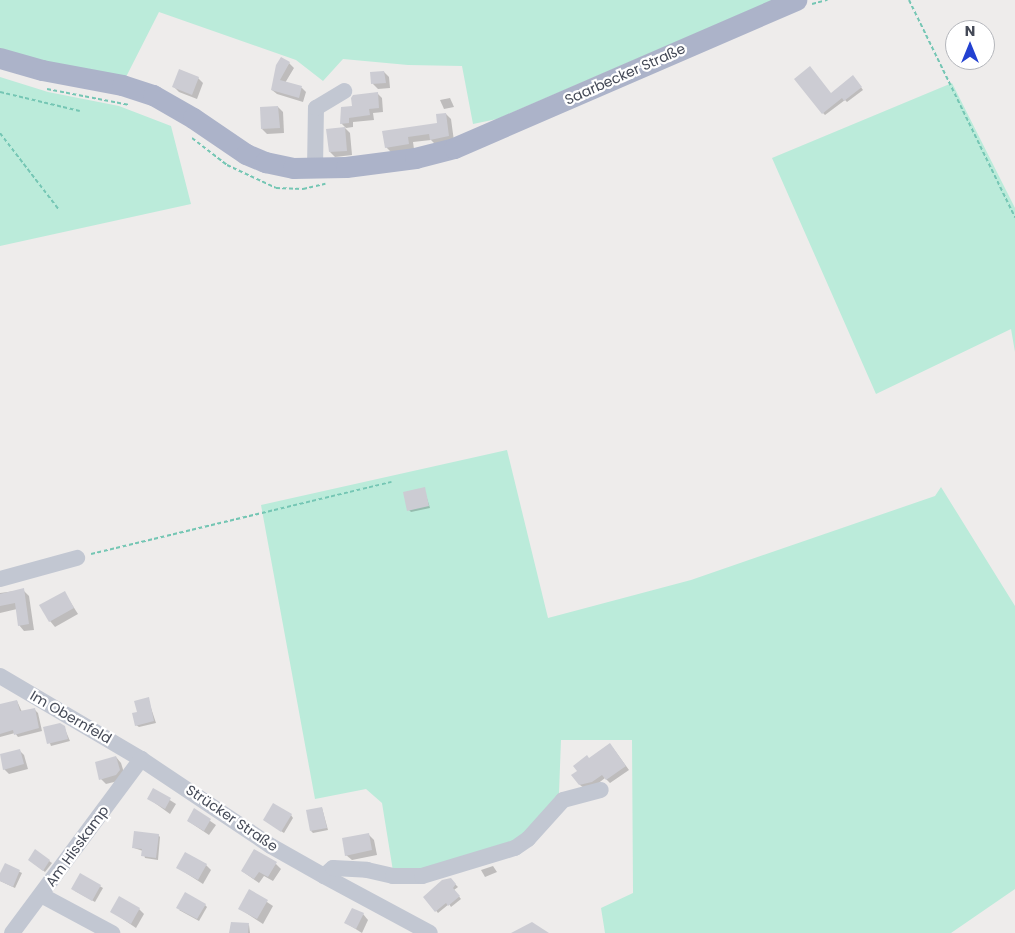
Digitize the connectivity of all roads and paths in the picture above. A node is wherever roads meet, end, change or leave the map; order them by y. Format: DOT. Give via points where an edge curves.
graph roads {
  1 [pos="827,0"];
  2 [pos="909,0"];
  3 [pos="802,2"];
  4 [pos="0,58"];
  5 [pos="40,86"];
  6 [pos="344,91"];
  7 [pos="0,92"];
  8 [pos="132,106"];
  9 [pos="80,112"];
  10 [pos="0,133"];
  11 [pos="186,133"];
  12 [pos="322,176"];
  13 [pos="59,210"];
  14 [pos="1015,217"];
  15 [pos="392,482"];
  16 [pos="77,558"];
  17 [pos="0,579"];
  18 [pos="0,676"];
  19 [pos="141,759"];
  20 [pos="600,790"];
  21 [pos="324,876"];
  22 [pos="41,894"];
  23 [pos="12,933"];
  24 [pos="112,933"];
  25 [pos="430,933"];
  1 -- 3 [label="path"];
  2 -- 14 [label="path"];
  3 -- 12 [label="main road, Saarbecker Straße" via="454,148"];
  4 -- 12 [label="main road, Saarbecker Straße" via="42,70 139,89 173,105 246,154"];
  5 -- 8 [label="path"];
  6 -- 12 [label="street" via="316,108"];
  7 -- 9 [label="path"];
  10 -- 13 [label="path"];
  11 -- 12 [label="path" via="226,165 276,188 303,189"];
  15 -- 16 [label="path"];
  16 -- 17 [label="street"];
  18 -- 19 [label="street, Im Obernfeld"];
  19 -- 21 [label="street, Strücker Straße" via="272,846"];
  19 -- 22 [label="street, Am Hisskamp"];
  20 -- 21 [label="street" via="563,800 528,839 515,848 422,876 393,876 367,870 333,868"];
  21 -- 25 [label="street, Strücker Straße"];
  22 -- 23 [label="street, Am Hisskamp"];
  22 -- 24 [label="street"];
}
